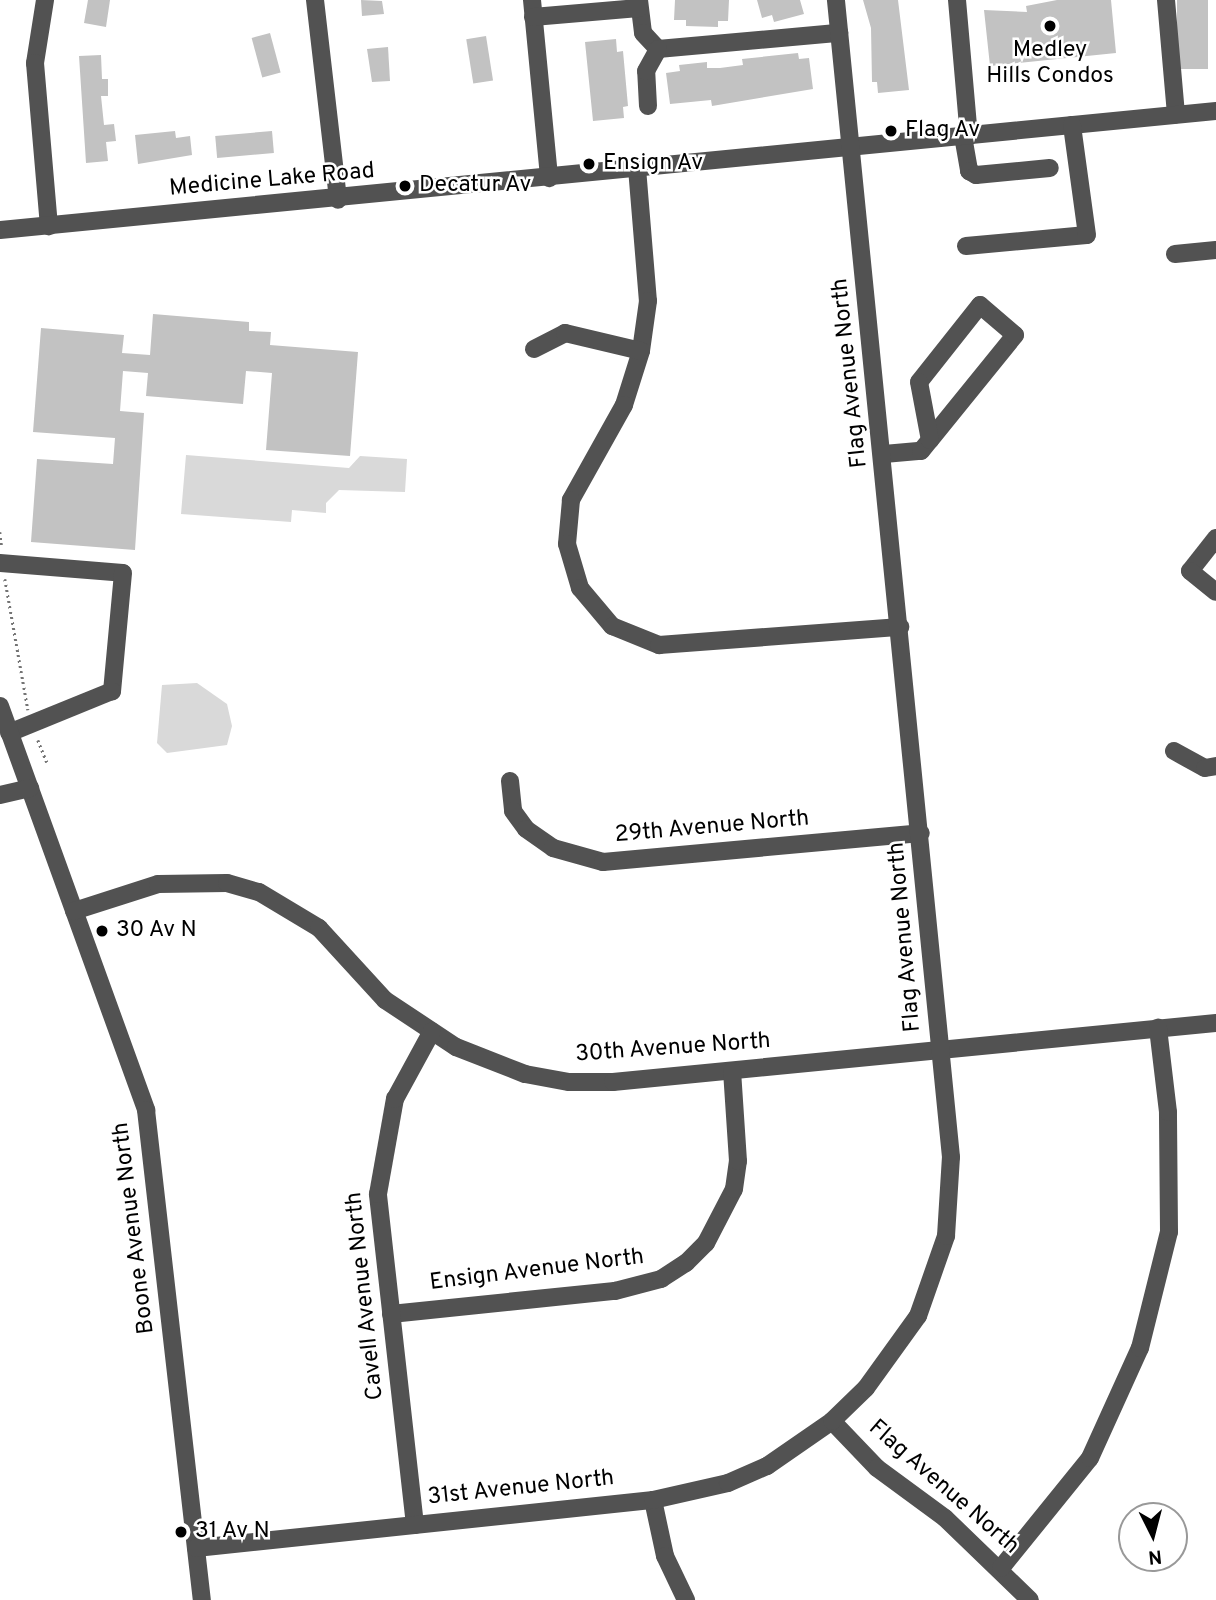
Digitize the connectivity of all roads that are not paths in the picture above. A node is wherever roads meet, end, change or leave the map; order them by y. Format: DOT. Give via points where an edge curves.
graph roads {
  1 [pos="45,0"];
  2 [pos="315,0"];
  3 [pos="836,0"];
  4 [pos="957,0"];
  5 [pos="1166,0"];
  6 [pos="639,4"];
  7 [pos="533,9"];
  8 [pos="839,33"];
  9 [pos="658,49"];
  10 [pos="648,106"];
  11 [pos="1216,111"];
  12 [pos="1176,115"];
  13 [pos="1072,125"];
  14 [pos="966,136"];
  15 [pos="852,148"];
  16 [pos="1050,168"];
  17 [pos="637,169"];
  18 [pos="549,178"];
  19 [pos="338,200"];
  20 [pos="49,226"];
  21 [pos="0,230"];
  22 [pos="966,246"];
  23 [pos="1216,250"];
  24 [pos="1175,254"];
  25 [pos="534,349"];
  26 [pos="641,351"];
  27 [pos="930,440"];
  28 [pos="884,454"];
  29 [pos="1216,538"];
  30 [pos="2,563"];
  31 [pos="1216,592"];
  32 [pos="900,628"];
  33 [pos="0,706"];
  34 [pos="9,733"];
  35 [pos="1174,751"];
  36 [pos="1216,766"];
  37 [pos="510,781"];
  38 [pos="30,788"];
  39 [pos="0,795"];
  40 [pos="921,833"];
  41 [pos="74,911"];
  42 [pos="1216,1023"];
  43 [pos="1158,1028"];
  44 [pos="432,1031"];
  45 [pos="941,1050"];
  46 [pos="732,1071"];
  47 [pos="391,1314"];
  48 [pos="832,1421"];
  49 [pos="653,1500"];
  50 [pos="415,1525"];
  51 [pos="196,1548"];
  52 [pos="1000,1568"];
  53 [pos="202,1600"];
  54 [pos="686,1600"];
  55 [pos="1030,1600"];
  1 -- 20 [label="street" via="35,63"];
  2 -- 19 [label="street"];
  3 -- 8 [label="street, Flag Avenue North"];
  4 -- 14 [label="street"];
  5 -- 12 [label="street"];
  6 -- 7 [label="street"];
  6 -- 9 [label="street" via="643,33"];
  7 -- 18 [label="street"];
  8 -- 9 [label="street"];
  8 -- 15 [label="street, Flag Avenue North"];
  9 -- 10 [label="street" via="646,71"];
  11 -- 12 [label="street, Medicine Lake Road"];
  12 -- 13 [label="street, Medicine Lake Road"];
  13 -- 14 [label="street, Medicine Lake Road"];
  13 -- 22 [label="street" via="1087,235"];
  14 -- 15 [label="street, Medicine Lake Road"];
  14 -- 16 [label="street" via="968,171 976,175"];
  15 -- 17 [label="street, Medicine Lake Road"];
  15 -- 28 [label="street, Flag Avenue North"];
  17 -- 18 [label="street, Medicine Lake Road"];
  17 -- 26 [label="street" via="648,301"];
  18 -- 19 [label="street, Medicine Lake Road"];
  19 -- 20 [label="street, Medicine Lake Road"];
  20 -- 21 [label="street, Medicine Lake Road"];
  23 -- 24 [label="street"];
  25 -- 26 [label="street" via="565,333"];
  26 -- 32 [label="street" via="624,405 581,474 565,524 580,588 612,626 659,645 689,647"];
  27 -- 27 [label="street" via="1015,335 980,306 919,382"];
  27 -- 28 [label="street" via="921,451"];
  28 -- 32 [label="street, Flag Avenue North"];
  29 -- 31 [label="street" via="1189,571"];
  30 -- 34 [label="street" via="123,573 112,691"];
  32 -- 40 [label="street, Flag Avenue North"];
  33 -- 34 [label="street, Boone Avenue North"];
  34 -- 38 [label="street, Boone Avenue North"];
  35 -- 36 [label="street" via="1205,768"];
  37 -- 40 [label="street, 29th Avenue North" via="513,811 527,829 553,848 603,862"];
  38 -- 39 [label="street"];
  38 -- 41 [label="street, Boone Avenue North"];
  40 -- 45 [label="street, Flag Avenue North"];
  41 -- 44 [label="street, 30th Avenue North" via="158,884 227,883 259,892 319,928 361,979"];
  41 -- 51 [label="street, Boone Avenue North" via="151,1135"];
  42 -- 43 [label="street, 30th Avenue North"];
  43 -- 45 [label="street, 30th Avenue North"];
  43 -- 52 [label="street" via="1171,1171 1169,1232 1157,1291 1119,1404 1090,1458 1054,1509"];
  44 -- 46 [label="street, 30th Avenue North" via="487,1062 569,1082"];
  44 -- 47 [label="street, Cavell Avenue North" via="395,1099 380,1167"];
  45 -- 46 [label="street, 30th Avenue North"];
  45 -- 48 [label="street, Flag Avenue North" via="951,1157 946,1236 918,1316 866,1388"];
  46 -- 47 [label="street, Ensign Avenue North" via="738,1161 734,1189 706,1243 686,1263 662,1279 615,1290"];
  47 -- 50 [label="street, Cavell Avenue North"];
  48 -- 49 [label="street, 31st Avenue North" via="790,1452 728,1483"];
  48 -- 52 [label="street, Flag Avenue North" via="877,1468"];
  49 -- 50 [label="street, 31st Avenue North"];
  49 -- 54 [label="street" via="665,1556"];
  50 -- 51 [label="street, 31st Avenue North"];
  51 -- 53 [label="street, Boone Avenue North"];
  52 -- 55 [label="street, Flag Avenue North"];
}
